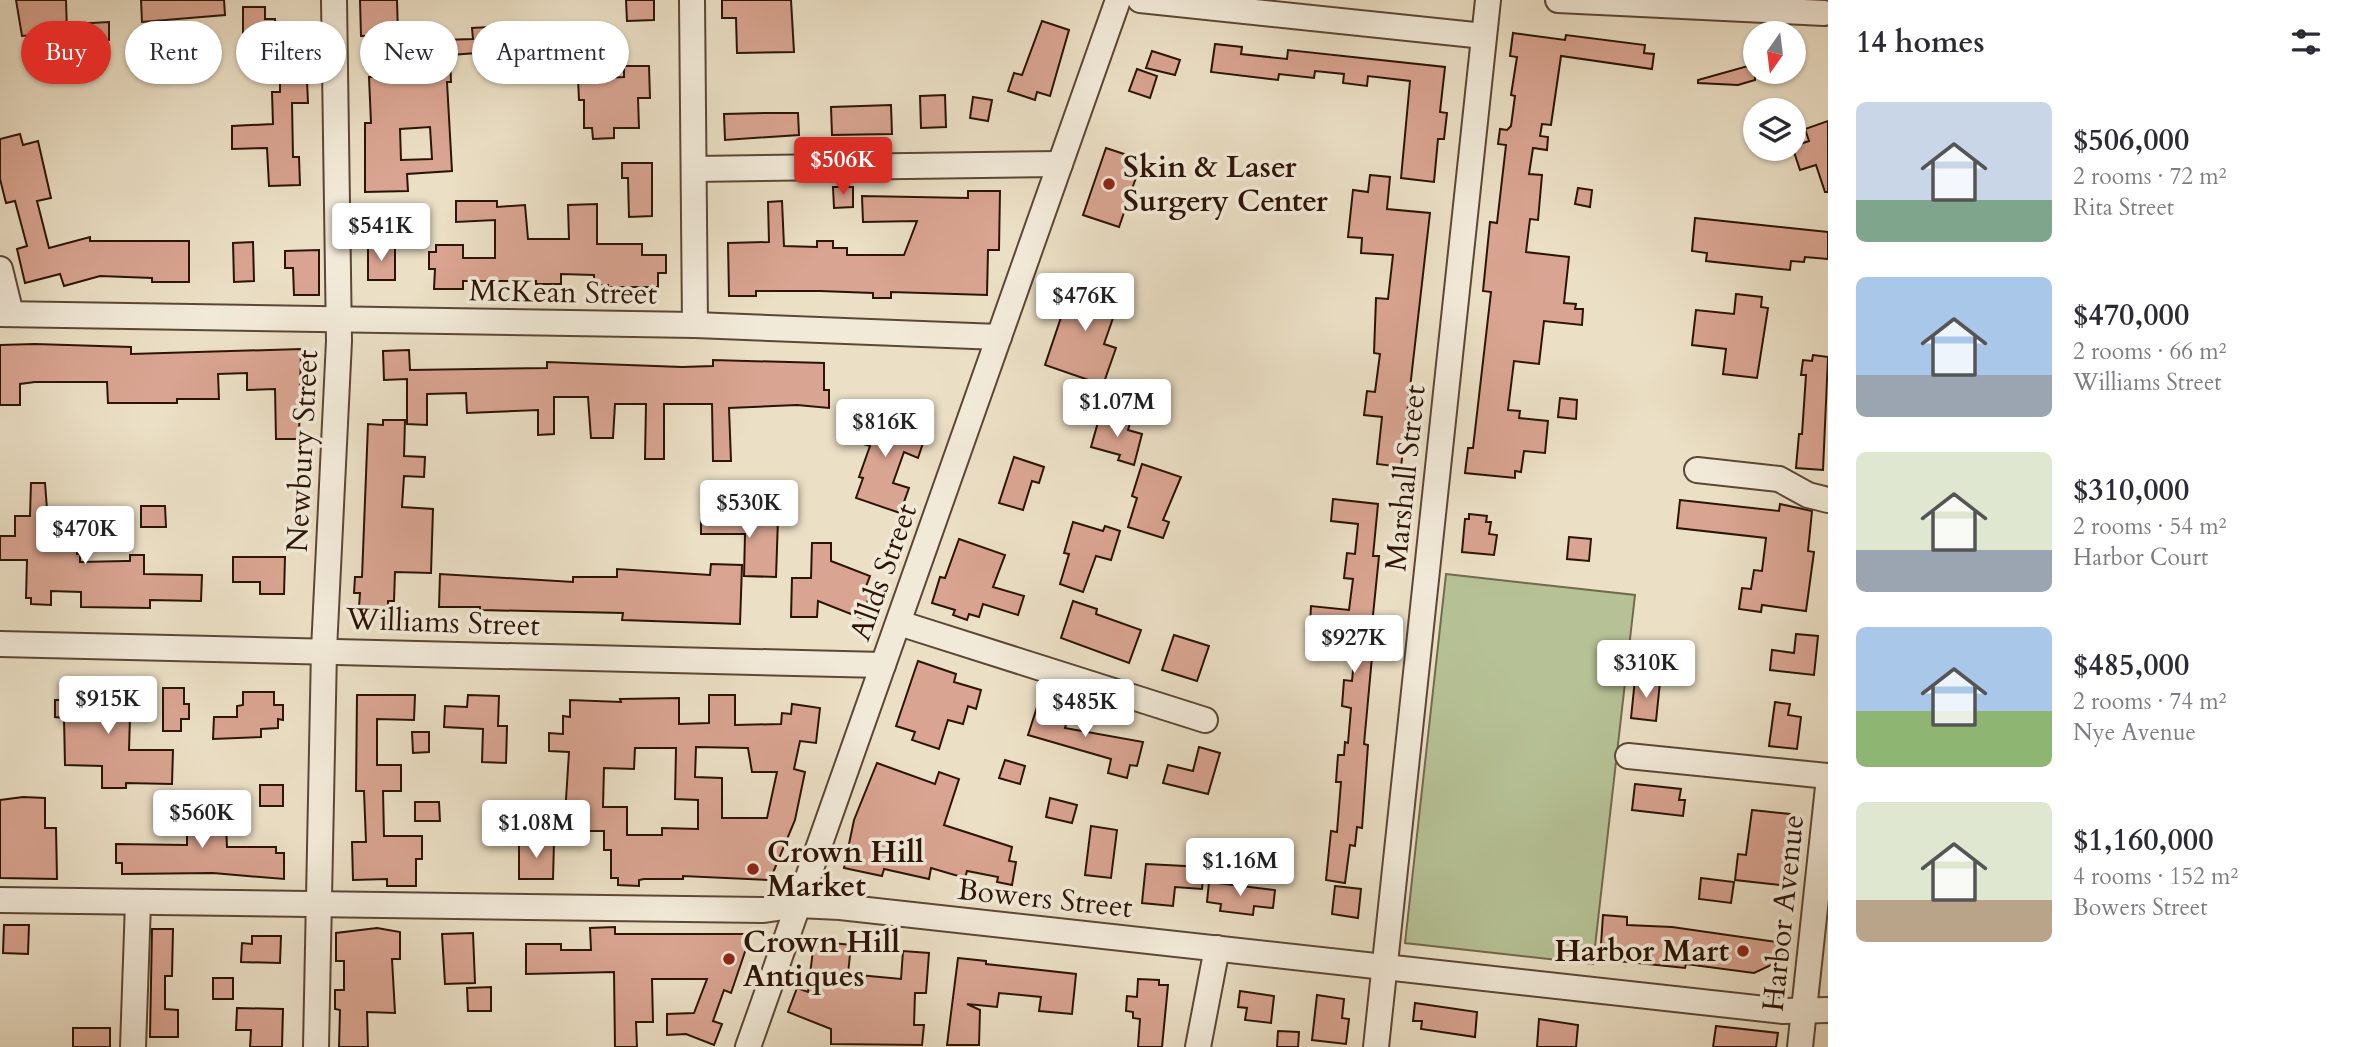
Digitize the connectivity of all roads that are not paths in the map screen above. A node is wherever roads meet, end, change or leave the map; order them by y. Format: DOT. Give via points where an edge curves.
graph roads {
  1 [pos="334,0"];
  2 [pos="692,0"];
  3 [pos="1118,0"];
  4 [pos="1140,0"];
  5 [pos="1488,0"];
  6 [pos="1558,0"];
  7 [pos="1824,13"];
  8 [pos="1484,36"];
  9 [pos="1060,164"];
  10 [pos="694,169"];
  11 [pos="0,269"];
  12 [pos="5,314"];
  13 [pos="339,320"];
  14 [pos="695,325"];
  15 [pos="999,337"];
  16 [pos="1697,470"];
  17 [pos="1828,500"];
  18 [pos="899,623"];
  19 [pos="0,644"];
  20 [pos="324,650"];
  21 [pos="883,665"];
  22 [pos="1205,720"];
  23 [pos="1628,757"];
  24 [pos="1828,776"];
  25 [pos="1828,787"];
  26 [pos="0,900"];
  27 [pos="138,903"];
  28 [pos="318,905"];
  29 [pos="798,905"];
  30 [pos="1217,948"];
  31 [pos="1385,966"];
  32 [pos="1816,1011"];
  33 [pos="133,1047"];
  34 [pos="316,1047"];
  35 [pos="748,1047"];
  36 [pos="1198,1047"];
  37 [pos="1376,1047"];
  38 [pos="1800,1047"];
  1 -- 13 [label="street, Newbury Street"];
  2 -- 10 [label="street"];
  3 -- 9 [label="street, Allds Street"];
  4 -- 8 [label="street"];
  5 -- 8 [label="street, Marshall Street"];
  6 -- 7 [label="street"];
  8 -- 31 [label="street, Marshall Street"];
  9 -- 10 [label="street"];
  9 -- 15 [label="street, Allds Street"];
  10 -- 14 [label="street"];
  11 -- 12 [label="street"];
  12 -- 13 [label="street, McKean Street"];
  13 -- 14 [label="street, McKean Street"];
  13 -- 20 [label="street, Newbury Street"];
  14 -- 15 [label="street, McKean Street"];
  15 -- 18 [label="street, Allds Street"];
  16 -- 17 [label="street" via="1779,479"];
  18 -- 21 [label="street, Allds Street"];
  18 -- 22 [label="street"];
  19 -- 20 [label="street, Williams Street"];
  20 -- 21 [label="street, Williams Street"];
  20 -- 28 [label="street, Newbury Street"];
  21 -- 29 [label="street, Allds Street"];
  23 -- 24 [label="street"];
  25 -- 32 [label="street, Harbor Avenue"];
  26 -- 27 [label="street, Bowers Street"];
  27 -- 28 [label="street, Bowers Street"];
  27 -- 33 [label="street"];
  28 -- 29 [label="street, Bowers Street" via="764,909"];
  28 -- 34 [label="street, Newbury Street"];
  29 -- 30 [label="street, Bowers Street"];
  29 -- 35 [label="street, Allds Street"];
  30 -- 31 [label="street, Bowers Street"];
  30 -- 36 [label="street"];
  31 -- 32 [label="street, Bowers Street" via="1494,981"];
  31 -- 37 [label="street, Marshall Street"];
  32 -- 38 [label="street, Harbor Avenue"];
}
